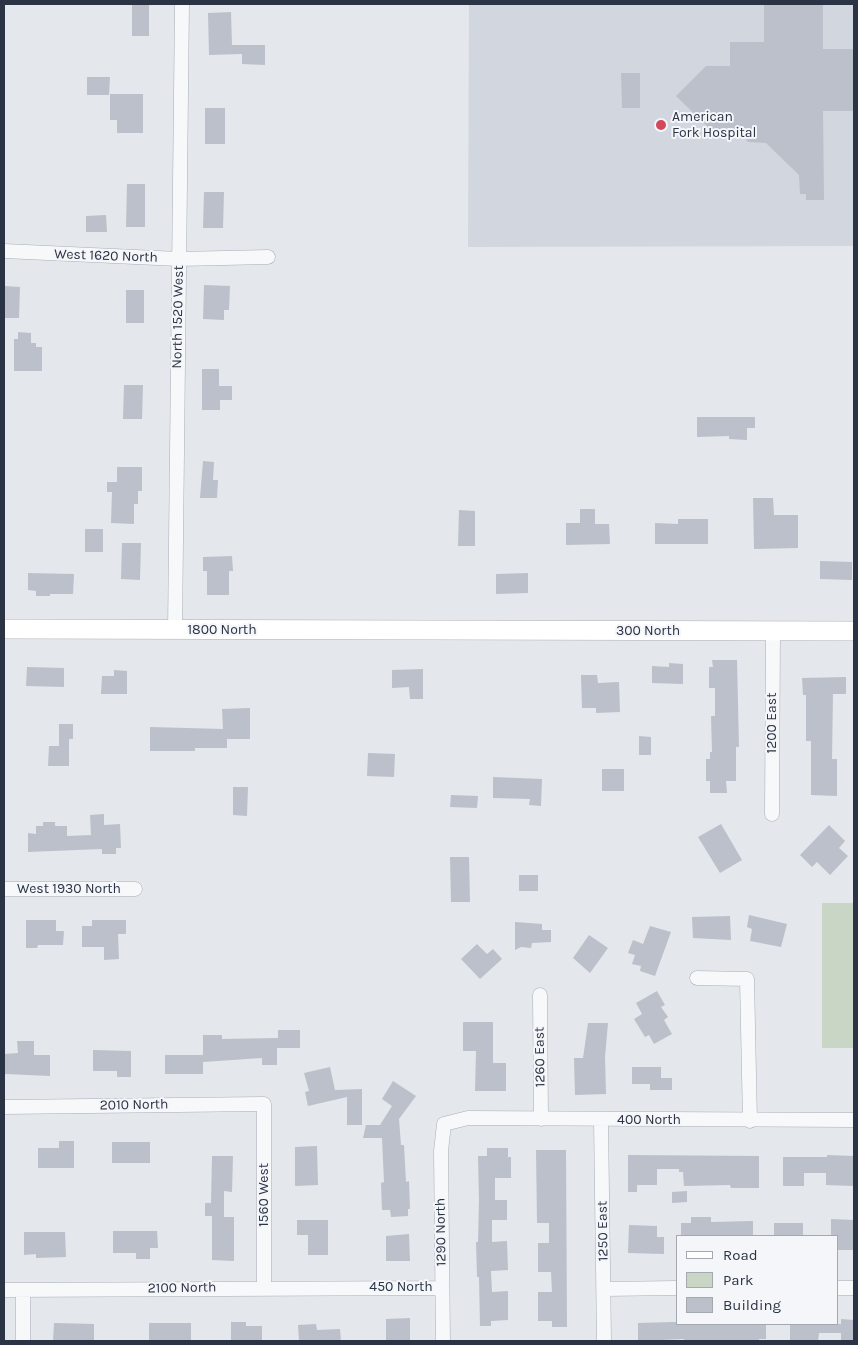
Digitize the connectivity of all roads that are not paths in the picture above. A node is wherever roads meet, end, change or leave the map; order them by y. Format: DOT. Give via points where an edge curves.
graph roads {
  1 [pos="182,4"];
  2 [pos="4,251"];
  3 [pos="268,257"];
  4 [pos="179,259"];
  5 [pos="4,629"];
  6 [pos="175,630"];
  7 [pos="441,631"];
  8 [pos="773,631"];
  9 [pos="854,631"];
  10 [pos="772,814"];
  11 [pos="135,888"];
  12 [pos="4,889"];
  13 [pos="697,978"];
  14 [pos="540,995"];
  15 [pos="264,1104"];
  16 [pos="4,1107"];
  17 [pos="541,1119"];
  18 [pos="600,1120"];
  19 [pos="854,1120"];
  20 [pos="750,1121"];
  21 [pos="444,1124"];
  22 [pos="264,1287"];
  23 [pos="359,1287"];
  24 [pos="442,1288"];
  25 [pos="676,1288"];
  26 [pos="838,1288"];
  27 [pos="854,1288"];
  28 [pos="604,1289"];
  29 [pos="4,1290"];
  30 [pos="23,1290"];
  31 [pos="23,1341"];
  32 [pos="443,1341"];
  33 [pos="604,1341"];
  1 -- 4 [label="street, North 1520 West"];
  2 -- 4 [label="street, West 1620 North"];
  3 -- 4 [label="street, West 1620 North"];
  4 -- 6 [label="street, North 1520 West"];
  5 -- 6 [label="street, 1800 North"];
  6 -- 7 [label="street, 1800 North"];
  7 -- 8 [label="street, 300 North"];
  8 -- 9 [label="street, 300 North"];
  8 -- 10 [label="street, 1200 East"];
  11 -- 12 [label="street, West 1930 North"];
  13 -- 20 [label="street" via="748,979"];
  14 -- 17 [label="street, 1260 East"];
  15 -- 16 [label="street, 2010 North"];
  15 -- 22 [label="street, 1560 West"];
  17 -- 18 [label="street, 400 North"];
  17 -- 21 [label="street, 400 North" via="468,1118"];
  18 -- 20 [label="street, 400 North"];
  18 -- 28 [label="street, 1250 East"];
  19 -- 20 [label="street, 400 North"];
  21 -- 24 [label="street, 1290 North" via="440,1151"];
  22 -- 23 [label="street, 2100 North"];
  22 -- 30 [label="street, 2100 North"];
  23 -- 24 [label="street, 450 North"];
  24 -- 32 [label="street, 1290 North"];
  25 -- 28 [label="street"];
  26 -- 27 [label="street"];
  28 -- 33 [label="street, 1250 East"];
  29 -- 30 [label="street, 2100 North"];
  30 -- 31 [label="street"];
}
